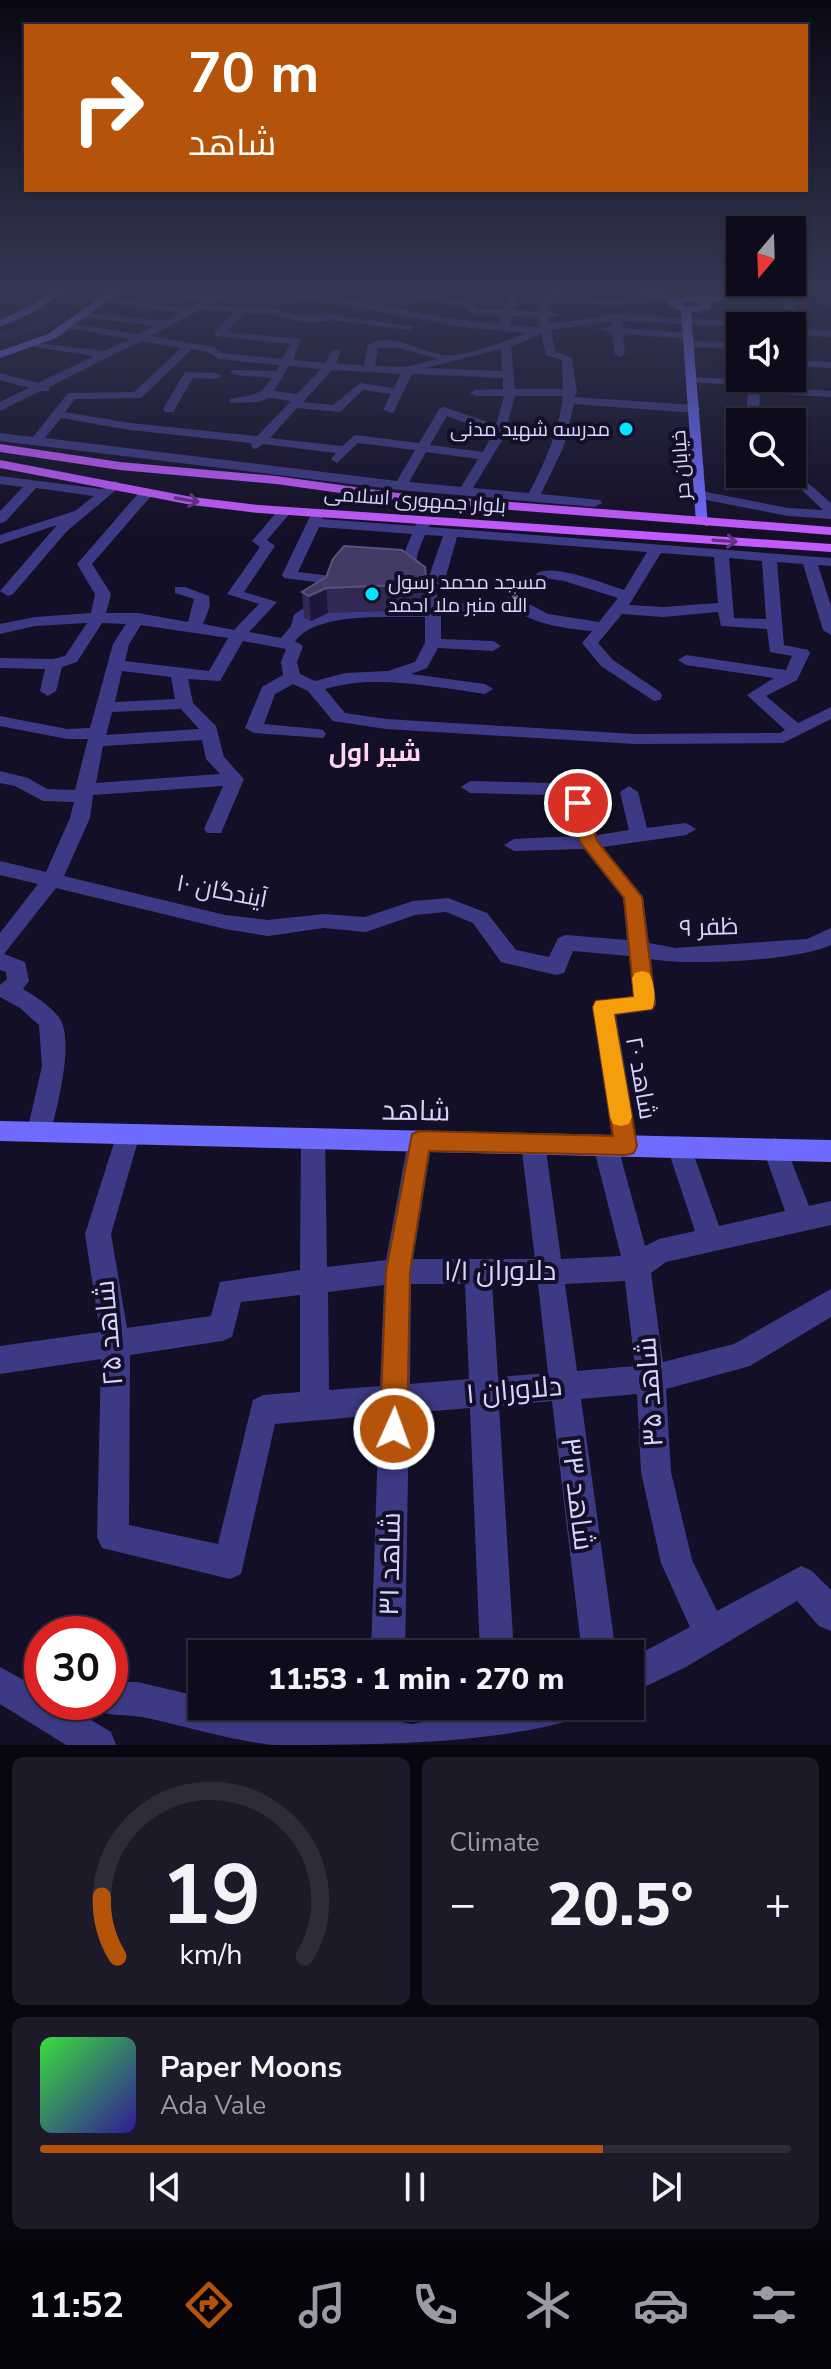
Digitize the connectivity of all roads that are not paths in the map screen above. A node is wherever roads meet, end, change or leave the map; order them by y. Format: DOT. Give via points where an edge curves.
graph roads {
  1 [pos="71,371"];
  2 [pos="175,371"];
  3 [pos="281,371"];
  4 [pos="325,371"];
  5 [pos="408,371"];
  6 [pos="449,371"];
  7 [pos="508,371"];
  8 [pos="568,371"];
  9 [pos="691,371"];
  10 [pos="236,372"];
  11 [pos="279,375"];
  12 [pos="508,375"];
  13 [pos="0,376"];
  14 [pos="216,376"];
  15 [pos="692,379"];
  16 [pos="726,381"];
  17 [pos="39,387"];
  18 [pos="398,392"];
  19 [pos="800,392"];
  20 [pos="476,393"];
  21 [pos="816,393"];
  22 [pos="267,394"];
  23 [pos="509,394"];
  24 [pos="831,394"];
  25 [pos="72,395"];
  26 [pos="570,396"];
  27 [pos="159,399"];
  28 [pos="234,401"];
  29 [pos="296,401"];
  30 [pos="0,407"];
  31 [pos="695,409"];
  32 [pos="389,410"];
  33 [pos="820,410"];
  34 [pos="58,414"];
  35 [pos="109,425"];
  36 [pos="500,431"];
  37 [pos="201,434"];
  38 [pos="0,437"];
  39 [pos="262,438"];
  40 [pos="36,442"];
  41 [pos="425,446"];
  42 [pos="0,448"];
  43 [pos="83,448"];
  44 [pos="345,450"];
  45 [pos="487,456"];
  46 [pos="181,459"];
  47 [pos="0,464"];
  48 [pos="237,466"];
  49 [pos="162,469"];
  50 [pos="324,474"];
  51 [pos="0,480"];
  52 [pos="295,483"];
  53 [pos="33,484"];
  54 [pos="400,486"];
  55 [pos="806,487"];
  56 [pos="109,489"];
  57 [pos="147,492"];
  58 [pos="464,492"];
  59 [pos="416,493"];
  60 [pos="701,495"];
  61 [pos="533,497"];
  62 [pos="595,503"];
  63 [pos="217,504"];
  64 [pos="285,511"];
  65 [pos="831,513"];
  66 [pos="78,514"];
  67 [pos="315,518"];
  68 [pos="0,519"];
  69 [pos="703,523"];
  70 [pos="423,526"];
  71 [pos="360,528"];
  72 [pos="831,531"];
  73 [pos="451,534"];
  74 [pos="1,540"];
  75 [pos="285,546"];
  76 [pos="657,547"];
  77 [pos="831,548"];
  78 [pos="721,554"];
  79 [pos="769,559"];
  80 [pos="809,561"];
  81 [pos="831,562"];
  82 [pos="343,568"];
  83 [pos="543,574"];
  84 [pos="331,580"];
  85 [pos="180,590"];
  86 [pos="8,591"];
  87 [pos="428,591"];
  88 [pos="628,596"];
  89 [pos="512,600"];
  90 [pos="725,607"];
  91 [pos="464,608"];
  92 [pos="617,609"];
  93 [pos="433,612"];
  94 [pos="138,618"];
  95 [pos="97,619"];
  96 [pos="773,624"];
  97 [pos="299,626"];
  98 [pos="194,627"];
  99 [pos="601,627"];
  100 [pos="0,629"];
  101 [pos="831,630"];
  102 [pos="238,635"];
  103 [pos="433,643"];
  104 [pos="285,644"];
  105 [pos="493,646"];
  106 [pos="686,660"];
  107 [pos="0,663"];
  108 [pos="54,664"];
  109 [pos="116,665"];
  110 [pos="178,673"];
  111 [pos="390,676"];
  112 [pos="791,676"];
  113 [pos="292,677"];
  114 [pos="314,687"];
  115 [pos="485,689"];
  116 [pos="48,691"];
  117 [pos="654,696"];
  118 [pos="185,704"];
  119 [pos="105,707"];
  120 [pos="831,712"];
  121 [pos="0,721"];
  122 [pos="797,731"];
  123 [pos="209,734"];
  124 [pos="317,734"];
  125 [pos="97,737"];
  126 [pos="0,777"];
  127 [pos="235,779"];
  128 [pos="470,787"];
  129 [pos="629,792"];
  130 [pos="84,793"];
  131 [pos="214,829"];
  132 [pos="686,829"];
  133 [pos="639,833"];
  134 [pos="589,842"];
  135 [pos="514,845"];
  136 [pos="0,868"];
  137 [pos="52,880"];
  138 [pos="480,918"];
  139 [pos="831,936"];
  140 [pos="0,948"];
  141 [pos="638,949"];
  142 [pos="0,961"];
  143 [pos="0,1131"];
  144 [pos="39,1132"];
  145 [pos="128,1134"];
  146 [pos="313,1138"];
  147 [pos="420,1141"];
  148 [pos="533,1143"];
  149 [pos="616,1146"];
  150 [pos="679,1147"];
  151 [pos="775,1149"];
  152 [pos="831,1151"];
  153 [pos="831,1213"];
  154 [pos="801,1220"];
  155 [pos="711,1239"];
  156 [pos="637,1268"];
  157 [pos="398,1271"];
  158 [pos="478,1271"];
  159 [pos="550,1272"];
  160 [pos="314,1280"];
  161 [pos="831,1302"];
  162 [pos="116,1345"];
  163 [pos="0,1360"];
  164 [pos="651,1379"];
  165 [pos="563,1386"];
  166 [pos="483,1392"];
  167 [pos="394,1400"];
  168 [pos="315,1406"];
  169 [pos="113,1537"];
  170 [pos="831,1614"];
  171 [pos="710,1632"];
  172 [pos="388,1640"];
  173 [pos="496,1640"];
  174 [pos="597,1640"];
  175 [pos="644,1671"];
  176 [pos="15,1694"];
  177 [pos="128,1699"];
  178 [pos="485,1720"];
  179 [pos="386,1723"];
  180 [pos="98,1745"];
  1 -- 17 [label="street"];
  2 -- 27 [label="street"];
  3 -- 11 [label="street"];
  4 -- 29 [label="street"];
  5 -- 18 [label="street"];
  6 -- 12 [label="street"];
  7 -- 12 [label="street"];
  8 -- 26 [label="street"];
  9 -- 15 [label="main road, خیابان حر"];
  10 -- 11 [label="street"];
  11 -- 22 [label="street"];
  12 -- 23 [label="street"];
  13 -- 17 [label="street"];
  14 -- 27 [label="street" via="189,374"];
  15 -- 16 [label="street"];
  15 -- 31 [label="main road, خیابان حر"];
  17 -- 25 [label="street"];
  17 -- 30 [label="street"];
  18 -- 29 [label="street" via="360,386 336,409"];
  18 -- 32 [label="street"];
  19 -- 21 [label="street"];
  20 -- 23 [label="street"];
  21 -- 24 [label="street"];
  21 -- 33 [label="street"];
  22 -- 28 [label="street"];
  22 -- 29 [label="street"];
  23 -- 26 [label="street"];
  23 -- 36 [label="street"];
  25 -- 27 [label="street"];
  25 -- 34 [label="street"];
  26 -- 31 [label="street"];
  26 -- 61 [label="street" via="560,448"];
  29 -- 39 [label="street"];
  31 -- 60 [label="main road, خیابان حر"];
  34 -- 35 [label="street"];
  34 -- 40 [label="street"];
  35 -- 37 [label="street"];
  35 -- 43 [label="street"];
  36 -- 41 [label="street" via="444,411"];
  36 -- 45 [label="street"];
  37 -- 39 [label="street"];
  37 -- 46 [label="street"];
  38 -- 40 [label="street"];
  39 -- 44 [label="street"];
  39 -- 48 [label="street"];
  40 -- 43 [label="street"];
  41 -- 44 [label="street" via="355,439"];
  41 -- 45 [label="street"];
  41 -- 54 [label="street"];
  42 -- 49 [label="main road, بلوار جمهوری اسلامی"];
  43 -- 46 [label="street"];
  44 -- 50 [label="street"];
  45 -- 58 [label="street"];
  46 -- 48 [label="street"];
  47 -- 56 [label="main road, بلوار جمهوری اسلامی"];
  48 -- 50 [label="street"];
  49 -- 52 [label="main road, بلوار جمهوری اسلامی"];
  49 -- 63 [label="main road" via="240,486 239,497"];
  50 -- 54 [label="street"];
  51 -- 53 [label="street"];
  52 -- 59 [label="main road, بلوار جمهوری اسلامی"];
  52 -- 71 [label="main road" via="277,495"];
  53 -- 56 [label="street"];
  53 -- 68 [label="street"];
  54 -- 59 [label="street"];
  55 -- 65 [label="street"];
  56 -- 57 [label="main road, بلوار جمهوری اسلامی"];
  56 -- 66 [label="street"];
  57 -- 63 [label="main road, بلوار جمهوری اسلامی, one-way"];
  57 -- 95 [label="street" via="84,564 103,594"];
  58 -- 59 [label="street"];
  58 -- 61 [label="street"];
  59 -- 69 [label="main road, بلوار جمهوری اسلامی"];
  60 -- 65 [label="street" via="788,512"];
  60 -- 69 [label="main road, خیابان حر"];
  61 -- 62 [label="street"];
  63 -- 64 [label="main road, بلوار جمهوری اسلامی"];
  64 -- 67 [label="main road, بلوار جمهوری اسلامی"];
  64 -- 75 [label="street" via="259,541"];
  66 -- 74 [label="street"];
  66 -- 86 [label="street"];
  67 -- 71 [label="street"];
  67 -- 75 [label="street"];
  69 -- 72 [label="main road, بلوار جمهوری اسلامی"];
  70 -- 71 [label="street"];
  70 -- 73 [label="street"];
  70 -- 77 [label="main road, بلوار جمهوری اسلامی, one-way"];
  70 -- 87 [label="street" via="408,559 410,574"];
  73 -- 76 [label="street"];
  73 -- 87 [label="street" via="439,576"];
  75 -- 84 [label="street" via="289,575"];
  75 -- 102 [label="street" via="235,594 269,602"];
  76 -- 78 [label="street"];
  76 -- 88 [label="street"];
  78 -- 79 [label="street"];
  78 -- 90 [label="street"];
  79 -- 80 [label="street"];
  79 -- 96 [label="street"];
  80 -- 81 [label="street"];
  80 -- 101 [label="street"];
  82 -- 84 [label="street"];
  83 -- 88 [label="street"];
  84 -- 97 [label="street" via="321,602 299,618"];
  85 -- 98 [label="street" via="201,596"];
  87 -- 93 [label="street"];
  88 -- 92 [label="street"];
  89 -- 99 [label="street" via="529,614"];
  90 -- 92 [label="street"];
  90 -- 96 [label="street" via="727,623"];
  91 -- 93 [label="street"];
  92 -- 99 [label="street"];
  93 -- 97 [label="street" via="334,616"];
  93 -- 103 [label="street"];
  94 -- 95 [label="street"];
  94 -- 98 [label="street"];
  94 -- 109 [label="street" via="121,644"];
  95 -- 100 [label="street"];
  95 -- 108 [label="street" via="71,659"];
  96 -- 112 [label="street" via="776,649 802,653"];
  97 -- 104 [label="street"];
  98 -- 102 [label="street"];
  99 -- 117 [label="street" via="590,643 607,663"];
  102 -- 104 [label="street"];
  102 -- 110 [label="street" via="214,677"];
  103 -- 105 [label="street"];
  103 -- 111 [label="street" via="421,665"];
  104 -- 113 [label="street" via="295,646 289,662"];
  106 -- 112 [label="street"];
  107 -- 108 [label="street"];
  108 -- 116 [label="street"];
  109 -- 110 [label="street"];
  109 -- 119 [label="street"];
  110 -- 118 [label="street"];
  111 -- 114 [label="street" via="345,678"];
  111 -- 115 [label="street"];
  112 -- 122 [label="street" via="755,695"];
  113 -- 114 [label="street"];
  113 -- 124 [label="street" via="268,691 254,728"];
  114 -- 122 [label="street" via="339,717 386,724 635,739 783,738"];
  118 -- 119 [label="street"];
  118 -- 123 [label="street"];
  119 -- 125 [label="street"];
  120 -- 122 [label="street"];
  121 -- 125 [label="street"];
  123 -- 125 [label="street"];
  123 -- 127 [label="street" via="215,759"];
  125 -- 130 [label="street"];
  126 -- 130 [label="street" via="43,795"];
  127 -- 130 [label="street"];
  127 -- 131 [label="street"];
  128 -- 134 [label="street, شاهد ۲۰" via="554,789 578,803"];
  129 -- 133 [label="street"];
  130 -- 137 [label="street" via="80,818"];
  132 -- 133 [label="street"];
  133 -- 134 [label="street"];
  134 -- 135 [label="street"];
  134 -- 141 [label="street, شاهد ۲۰" via="633,897"];
  136 -- 137 [label="street, آیندگان ۱۰"];
  137 -- 138 [label="street, آیندگان ۱۰" via="268,928 324,921 366,925 413,908 448,905"];
  137 -- 140 [label="street"];
  138 -- 141 [label="street, ظفر ۹" via="509,956 556,967 566,943"];
  139 -- 141 [label="street, ظفر ۹" via="810,946 757,951 675,956"];
  141 -- 149 [label="street, شاهد ۲۰" via="645,1004 603,1007"];
  142 -- 144 [label="street" via="17,968 18,981 8,991 50,1022 54,1066"];
  143 -- 144 [label="main road, شاهد"];
  144 -- 145 [label="main road, شاهد"];
  145 -- 146 [label="main road, شاهد"];
  145 -- 162 [label="street, شاهد ۲۵" via="98,1234"];
  146 -- 147 [label="main road, شاهد"];
  146 -- 160 [label="street"];
  147 -- 148 [label="main road, شاهد"];
  147 -- 157 [label="street, شاهد ۳۱"];
  148 -- 149 [label="main road, شاهد"];
  148 -- 159 [label="street, شاهد ۳۳"];
  149 -- 150 [label="main road, شاهد"];
  149 -- 156 [label="street, شاهد ۳۵"];
  150 -- 151 [label="main road, شاهد"];
  150 -- 155 [label="street"];
  151 -- 152 [label="main road, شاهد"];
  151 -- 154 [label="street"];
  153 -- 154 [label="street, دلاوران ۱/۱"];
  154 -- 155 [label="street, دلاوران ۱/۱"];
  155 -- 156 [label="street, دلاوران ۱/۱" via="659,1251"];
  156 -- 159 [label="street, دلاوران ۱/۱"];
  156 -- 164 [label="street, شاهد ۳۵"];
  157 -- 158 [label="street, دلاوران ۱/۱"];
  157 -- 160 [label="street, دلاوران ۱/۱"];
  157 -- 167 [label="street, شاهد ۳۱"];
  158 -- 159 [label="street, دلاوران ۱/۱"];
  158 -- 166 [label="street"];
  159 -- 165 [label="street, شاهد ۳۳"];
  160 -- 162 [label="street, دلاوران ۱/۱" via="230,1291 222,1328"];
  160 -- 168 [label="street"];
  161 -- 164 [label="street, دلاوران ۱" via="740,1356"];
  162 -- 163 [label="street, دلاوران ۱/۱"];
  162 -- 169 [label="street, شاهد ۲۵"];
  164 -- 165 [label="street, دلاوران ۱"];
  164 -- 171 [label="street, شاهد ۳۵" via="656,1472 677,1563"];
  165 -- 166 [label="street, دلاوران ۱"];
  165 -- 174 [label="street, شاهد ۳۳"];
  166 -- 167 [label="street, دلاوران ۱"];
  166 -- 173 [label="street"];
  167 -- 168 [label="street, دلاوران ۱"];
  167 -- 172 [label="street, شاهد ۳۱"];
  168 -- 169 [label="street, دلاوران ۱" via="263,1410 230,1563"];
  170 -- 171 [label="street" via="801,1582"];
  171 -- 175 [label="street"];
  176 -- 180 [label="street"];
  177 -- 179 [label="street" via="250,1725"];
  178 -- 179 [label="street" via="412,1742"];
}
